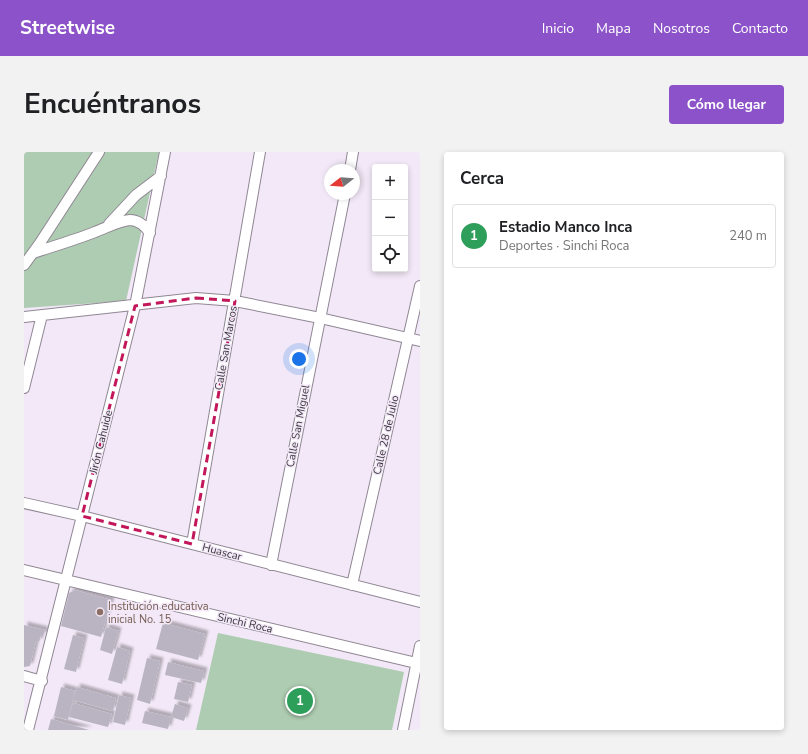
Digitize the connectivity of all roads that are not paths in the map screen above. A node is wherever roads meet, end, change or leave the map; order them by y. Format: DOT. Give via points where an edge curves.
graph roads {
  1 [pos="99,152"];
  2 [pos="165,152"];
  3 [pos="260,152"];
  4 [pos="354,152"];
  5 [pos="351,164"];
  6 [pos="161,176"];
  7 [pos="344,200"];
  8 [pos="108,226"];
  9 [pos="150,233"];
  10 [pos="33,253"];
  11 [pos="24,265"];
  12 [pos="420,286"];
  13 [pos="234,301"];
  14 [pos="135,306"];
  15 [pos="42,315"];
  16 [pos="24,316"];
  17 [pos="320,318"];
  18 [pos="408,339"];
  19 [pos="420,342"];
  20 [pos="24,388"];
  21 [pos="24,503"];
  22 [pos="82,516"];
  23 [pos="192,544"];
  24 [pos="271,565"];
  25 [pos="24,570"];
  26 [pos="67,580"];
  27 [pos="352,585"];
  28 [pos="420,602"];
  29 [pos="420,646"];
  30 [pos="418,664"];
  31 [pos="24,676"];
  32 [pos="42,681"];
  33 [pos="28,730"];
  34 [pos="403,730"];
  1 -- 10 [label="street"];
  2 -- 6 [label="street, Jirón Cahuide"];
  3 -- 13 [label="street, Calle San Marcos"];
  4 -- 5 [label="street"];
  6 -- 8 [label="street" via="136,195"];
  6 -- 9 [label="street, Jirón Cahuide"];
  7 -- 17 [label="street, Calle San Miguel"];
  8 -- 9 [label="street" via="129,220 136,221 144,225"];
  8 -- 10 [label="street"];
  9 -- 14 [label="street, Jirón Cahuide"];
  10 -- 11 [label="street"];
  12 -- 18 [label="street, Calle 28 de Julio"];
  13 -- 14 [label="street" via="196,298"];
  13 -- 17 [label="street"];
  13 -- 23 [label="street, Calle San Marcos"];
  14 -- 15 [label="street"];
  14 -- 22 [label="street, Jirón Cahuide"];
  15 -- 16 [label="street"];
  15 -- 20 [label="street"];
  17 -- 18 [label="street"];
  17 -- 24 [label="street, Calle San Miguel"];
  18 -- 19 [label="street"];
  18 -- 27 [label="street, Calle 28 de Julio"];
  21 -- 22 [label="street, Huascar"];
  22 -- 23 [label="street, Huascar"];
  22 -- 26 [label="street, Jirón Cahuide"];
  23 -- 24 [label="street, Huascar"];
  24 -- 27 [label="street, Huascar"];
  25 -- 26 [label="street, Sinchi Roca"];
  26 -- 30 [label="street, Sinchi Roca"];
  26 -- 32 [label="street, Jirón Cahuide"];
  27 -- 28 [label="street, Huascar"];
  29 -- 30 [label="street"];
  30 -- 34 [label="street"];
  31 -- 32 [label="street"];
  32 -- 33 [label="street, Jirón Cahuide"];
}
